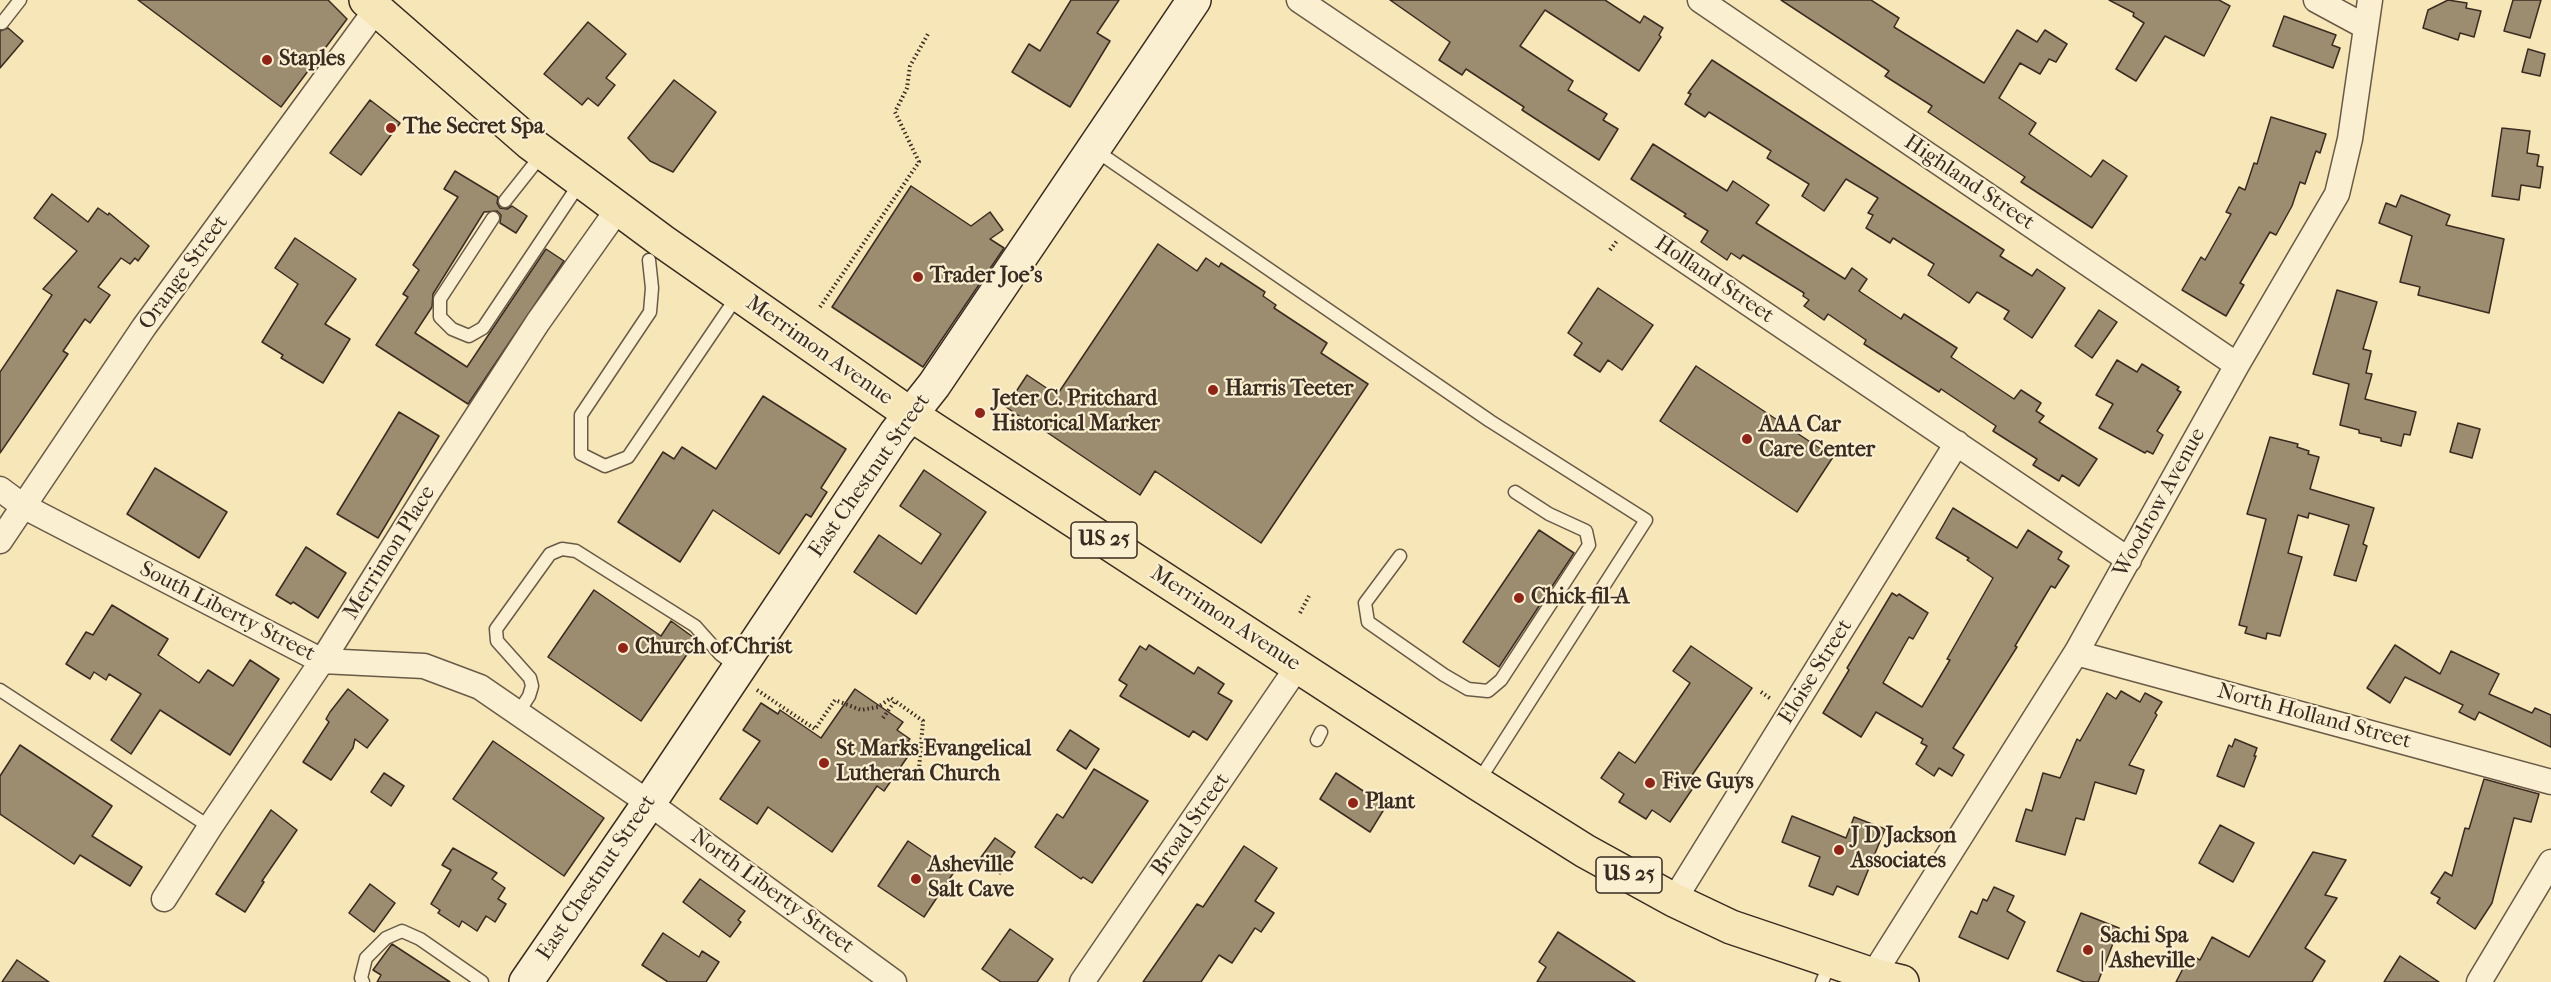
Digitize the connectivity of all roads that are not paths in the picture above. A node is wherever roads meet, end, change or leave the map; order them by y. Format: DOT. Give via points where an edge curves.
graph roads {
  1 [pos="20,0"];
  2 [pos="1194,0"];
  3 [pos="1299,0"];
  4 [pos="1701,0"];
  5 [pos="2316,0"];
  6 [pos="2370,0"];
  7 [pos="370,5"];
  8 [pos="2,23"];
  9 [pos="2366,27"];
  10 [pos="1095,150"];
  11 [pos="543,153"];
  12 [pos="580,182"];
  13 [pos="505,201"];
  14 [pos="618,209"];
  15 [pos="493,218"];
  16 [pos="649,260"];
  17 [pos="738,294"];
  18 [pos="2238,365"];
  19 [pos="910,414"];
  20 [pos="1957,444"];
  21 [pos="0,489"];
  22 [pos="1515,492"];
  23 [pos="23,506"];
  24 [pos="0,541"];
  25 [pos="1400,556"];
  26 [pos="2129,560"];
  27 [pos="2076,653"];
  28 [pos="322,662"];
  29 [pos="1298,666"];
  30 [pos="736,671"];
  31 [pos="0,690"];
  32 [pos="518,713"];
  33 [pos="2551,782"];
  34 [pos="1477,783"];
  35 [pos="649,803"];
  36 [pos="210,827"];
  37 [pos="2551,862"];
  38 [pos="164,899"];
  39 [pos="1674,900"];
  40 [pos="1826,972"];
  41 [pos="1887,979"];
  42 [pos="363,982"];
  43 [pos="482,982"];
  44 [pos="526,982"];
  45 [pos="894,982"];
  46 [pos="1082,982"];
  47 [pos="2479,982"];
  1 -- 8 [label="lane"];
  2 -- 10 [label="street, East Chestnut Street"];
  3 -- 20 [label="street, Holland Street"];
  4 -- 18 [label="street, Highland Street"];
  5 -- 9 [label="street"];
  6 -- 9 [label="street, Woodrow Avenue"];
  7 -- 11 [label="main road, Merrimon Avenue / US 25"];
  7 -- 23 [label="street, Orange Street"];
  9 -- 18 [label="street, Woodrow Avenue" via="2350,139 2337,194"];
  10 -- 19 [label="street, East Chestnut Street" via="934,385"];
  10 -- 34 [label="lane" via="1490,421 1646,520"];
  11 -- 12 [label="main road, Merrimon Avenue / US 25"];
  11 -- 13 [label="lane"];
  12 -- 14 [label="main road, Merrimon Avenue / US 25"];
  12 -- 15 [label="lane" via="483,328 469,336 452,329 440,317 440,299"];
  14 -- 17 [label="main road, Merrimon Avenue / US 25"];
  14 -- 28 [label="street, Merrimon Place" via="538,322"];
  16 -- 17 [label="lane" via="650,312 581,415 581,454 604,466 628,458"];
  17 -- 19 [label="main road, Merrimon Avenue / US 25"];
  18 -- 26 [label="street, Woodrow Avenue"];
  19 -- 29 [label="main road, Merrimon Avenue / US 25"];
  19 -- 30 [label="street, East Chestnut Street"];
  20 -- 26 [label="street, Holland Street"];
  20 -- 39 [label="street, Eloise Street"];
  21 -- 23 [label="street, South Liberty Street"];
  22 -- 25 [label="lane" via="1586,531 1589,545 1501,680 1488,691 1468,689 1443,675 1368,622 1365,603"];
  23 -- 24 [label="street, Orange Street"];
  23 -- 28 [label="street, South Liberty Street"];
  26 -- 27 [label="street, Woodrow Avenue"];
  27 -- 33 [label="street, North Holland Street"];
  27 -- 41 [label="street, Woodrow Avenue"];
  28 -- 32 [label="street, South Liberty Street" via="424,666 480,687"];
  28 -- 36 [label="street, Merrimon Place"];
  29 -- 34 [label="main road, Merrimon Avenue / US 25"];
  29 -- 46 [label="street, Broad Street"];
  30 -- 32 [label="lane" via="695,626 576,551 562,549 550,554 496,630 497,641 530,678 529,696"];
  30 -- 35 [label="street, East Chestnut Street"];
  31 -- 36 [label="lane"];
  32 -- 35 [label="street, South Liberty Street"];
  34 -- 39 [label="main road, Merrimon Avenue / US 25" via="1585,851"];
  35 -- 44 [label="street, East Chestnut Street"];
  35 -- 45 [label="street, North Liberty Street"];
  36 -- 38 [label="street, Merrimon Place"];
  37 -- 47 [label="street"];
  39 -- 40 [label="main road, Merrimon Avenue / US 25"];
  40 -- 41 [label="main road, Merrimon Avenue / US 25"];
  42 -- 43 [label="lane" via="366,958 386,938 402,931"];
}
